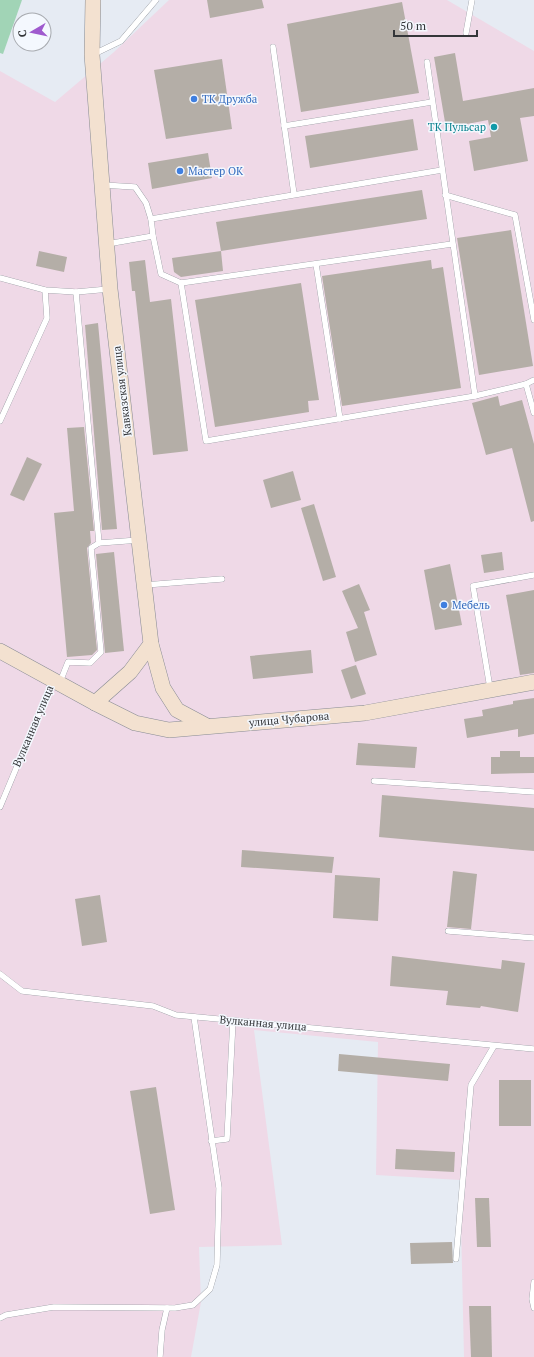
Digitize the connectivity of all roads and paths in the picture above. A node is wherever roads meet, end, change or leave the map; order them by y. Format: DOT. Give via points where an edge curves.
graph roads {
  1 [pos="92,0"];
  2 [pos="156,0"];
  3 [pos="472,0"];
  4 [pos="466,33"];
  5 [pos="273,47"];
  6 [pos="92,55"];
  7 [pos="427,62"];
  8 [pos="432,102"];
  9 [pos="284,126"];
  10 [pos="442,170"];
  11 [pos="101,185"];
  12 [pos="294,194"];
  13 [pos="445,195"];
  14 [pos="151,219"];
  15 [pos="153,236"];
  16 [pos="106,244"];
  17 [pos="452,244"];
  18 [pos="316,264"];
  19 [pos="0,278"];
  20 [pos="181,283"];
  21 [pos="110,289"];
  22 [pos="45,290"];
  23 [pos="76,292"];
  24 [pos="534,320"];
  25 [pos="534,380"];
  26 [pos="526,384"];
  27 [pos="475,396"];
  28 [pos="534,413"];
  29 [pos="340,419"];
  30 [pos="0,421"];
  31 [pos="140,540"];
  32 [pos="100,543"];
  33 [pos="534,575"];
  34 [pos="222,579"];
  35 [pos="145,585"];
  36 [pos="151,644"];
  37 [pos="0,651"];
  38 [pos="56,682"];
  39 [pos="534,682"];
  40 [pos="490,690"];
  41 [pos="95,703"];
  42 [pos="208,726"];
  43 [pos="374,781"];
  44 [pos="534,792"];
  45 [pos="0,807"];
  46 [pos="448,931"];
  47 [pos="534,938"];
  48 [pos="0,974"];
  49 [pos="194,1017"];
  50 [pos="233,1020"];
  51 [pos="494,1046"];
  52 [pos="534,1049"];
  53 [pos="211,1141"];
  54 [pos="456,1259"];
  55 [pos="534,1282"];
  56 [pos="167,1308"];
  57 [pos="534,1308"];
  58 [pos="0,1318"];
  59 [pos="160,1357"];
  1 -- 6 [label="main road, Кавказская улица"];
  2 -- 6 [label="lane" via="122,41"];
  3 -- 4 [label="lane"];
  5 -- 9 [label="lane"];
  6 -- 11 [label="main road, Кавказская улица"];
  7 -- 8 [label="lane"];
  8 -- 9 [label="lane"];
  8 -- 10 [label="lane"];
  9 -- 12 [label="lane"];
  10 -- 12 [label="lane"];
  10 -- 13 [label="lane"];
  11 -- 14 [label="lane" via="135,187 146,203"];
  11 -- 16 [label="main road, Кавказская улица"];
  12 -- 14 [label="lane"];
  13 -- 17 [label="lane"];
  13 -- 24 [label="lane" via="515,215"];
  14 -- 15 [label="lane"];
  15 -- 16 [label="lane"];
  15 -- 20 [label="lane" via="160,274"];
  16 -- 21 [label="main road, Кавказская улица"];
  17 -- 18 [label="lane"];
  17 -- 27 [label="lane"];
  18 -- 20 [label="lane"];
  18 -- 29 [label="lane"];
  19 -- 22 [label="lane"];
  20 -- 29 [label="lane" via="206,441"];
  21 -- 23 [label="lane"];
  21 -- 31 [label="main road, Кавказская улица"];
  22 -- 23 [label="lane"];
  22 -- 30 [label="lane" via="47,318"];
  23 -- 32 [label="lane"];
  25 -- 26 [label="lane"];
  26 -- 27 [label="lane"];
  26 -- 28 [label="lane"];
  27 -- 29 [label="lane"];
  31 -- 32 [label="lane"];
  31 -- 35 [label="main road, Кавказская улица"];
  32 -- 38 [label="lane" via="91,548 101,652 90,663 68,662"];
  33 -- 40 [label="lane" via="473,586"];
  34 -- 35 [label="lane"];
  35 -- 36 [label="main road, Кавказская улица"];
  36 -- 41 [label="main road" via="130,672"];
  36 -- 42 [label="main road, Кавказская улица" via="163,688 177,710"];
  37 -- 38 [label="main road, Вулканная улица"];
  38 -- 41 [label="main road, улица Чубарова"];
  38 -- 45 [label="lane, Вулканная улица"];
  39 -- 40 [label="main road, улица Чубарова"];
  40 -- 42 [label="main road, улица Чубарова" via="366,713"];
  41 -- 42 [label="main road, улица Чубарова" via="135,723 169,730"];
  43 -- 44 [label="lane"];
  46 -- 47 [label="lane"];
  48 -- 49 [label="lane, Вулканная улица" via="22,991 152,1006 176,1015"];
  49 -- 50 [label="lane, Вулканная улица"];
  49 -- 53 [label="lane"];
  50 -- 51 [label="lane, Вулканная улица"];
  50 -- 53 [label="lane" via="227,1139"];
  51 -- 52 [label="lane, Вулканная улица"];
  51 -- 54 [label="lane" via="471,1085"];
  53 -- 56 [label="lane" via="219,1188 217,1265 210,1288 193,1305"];
  55 -- 57 [label="lane"];
  56 -- 58 [label="lane" via="54,1307"];
  56 -- 59 [label="lane"];
}
